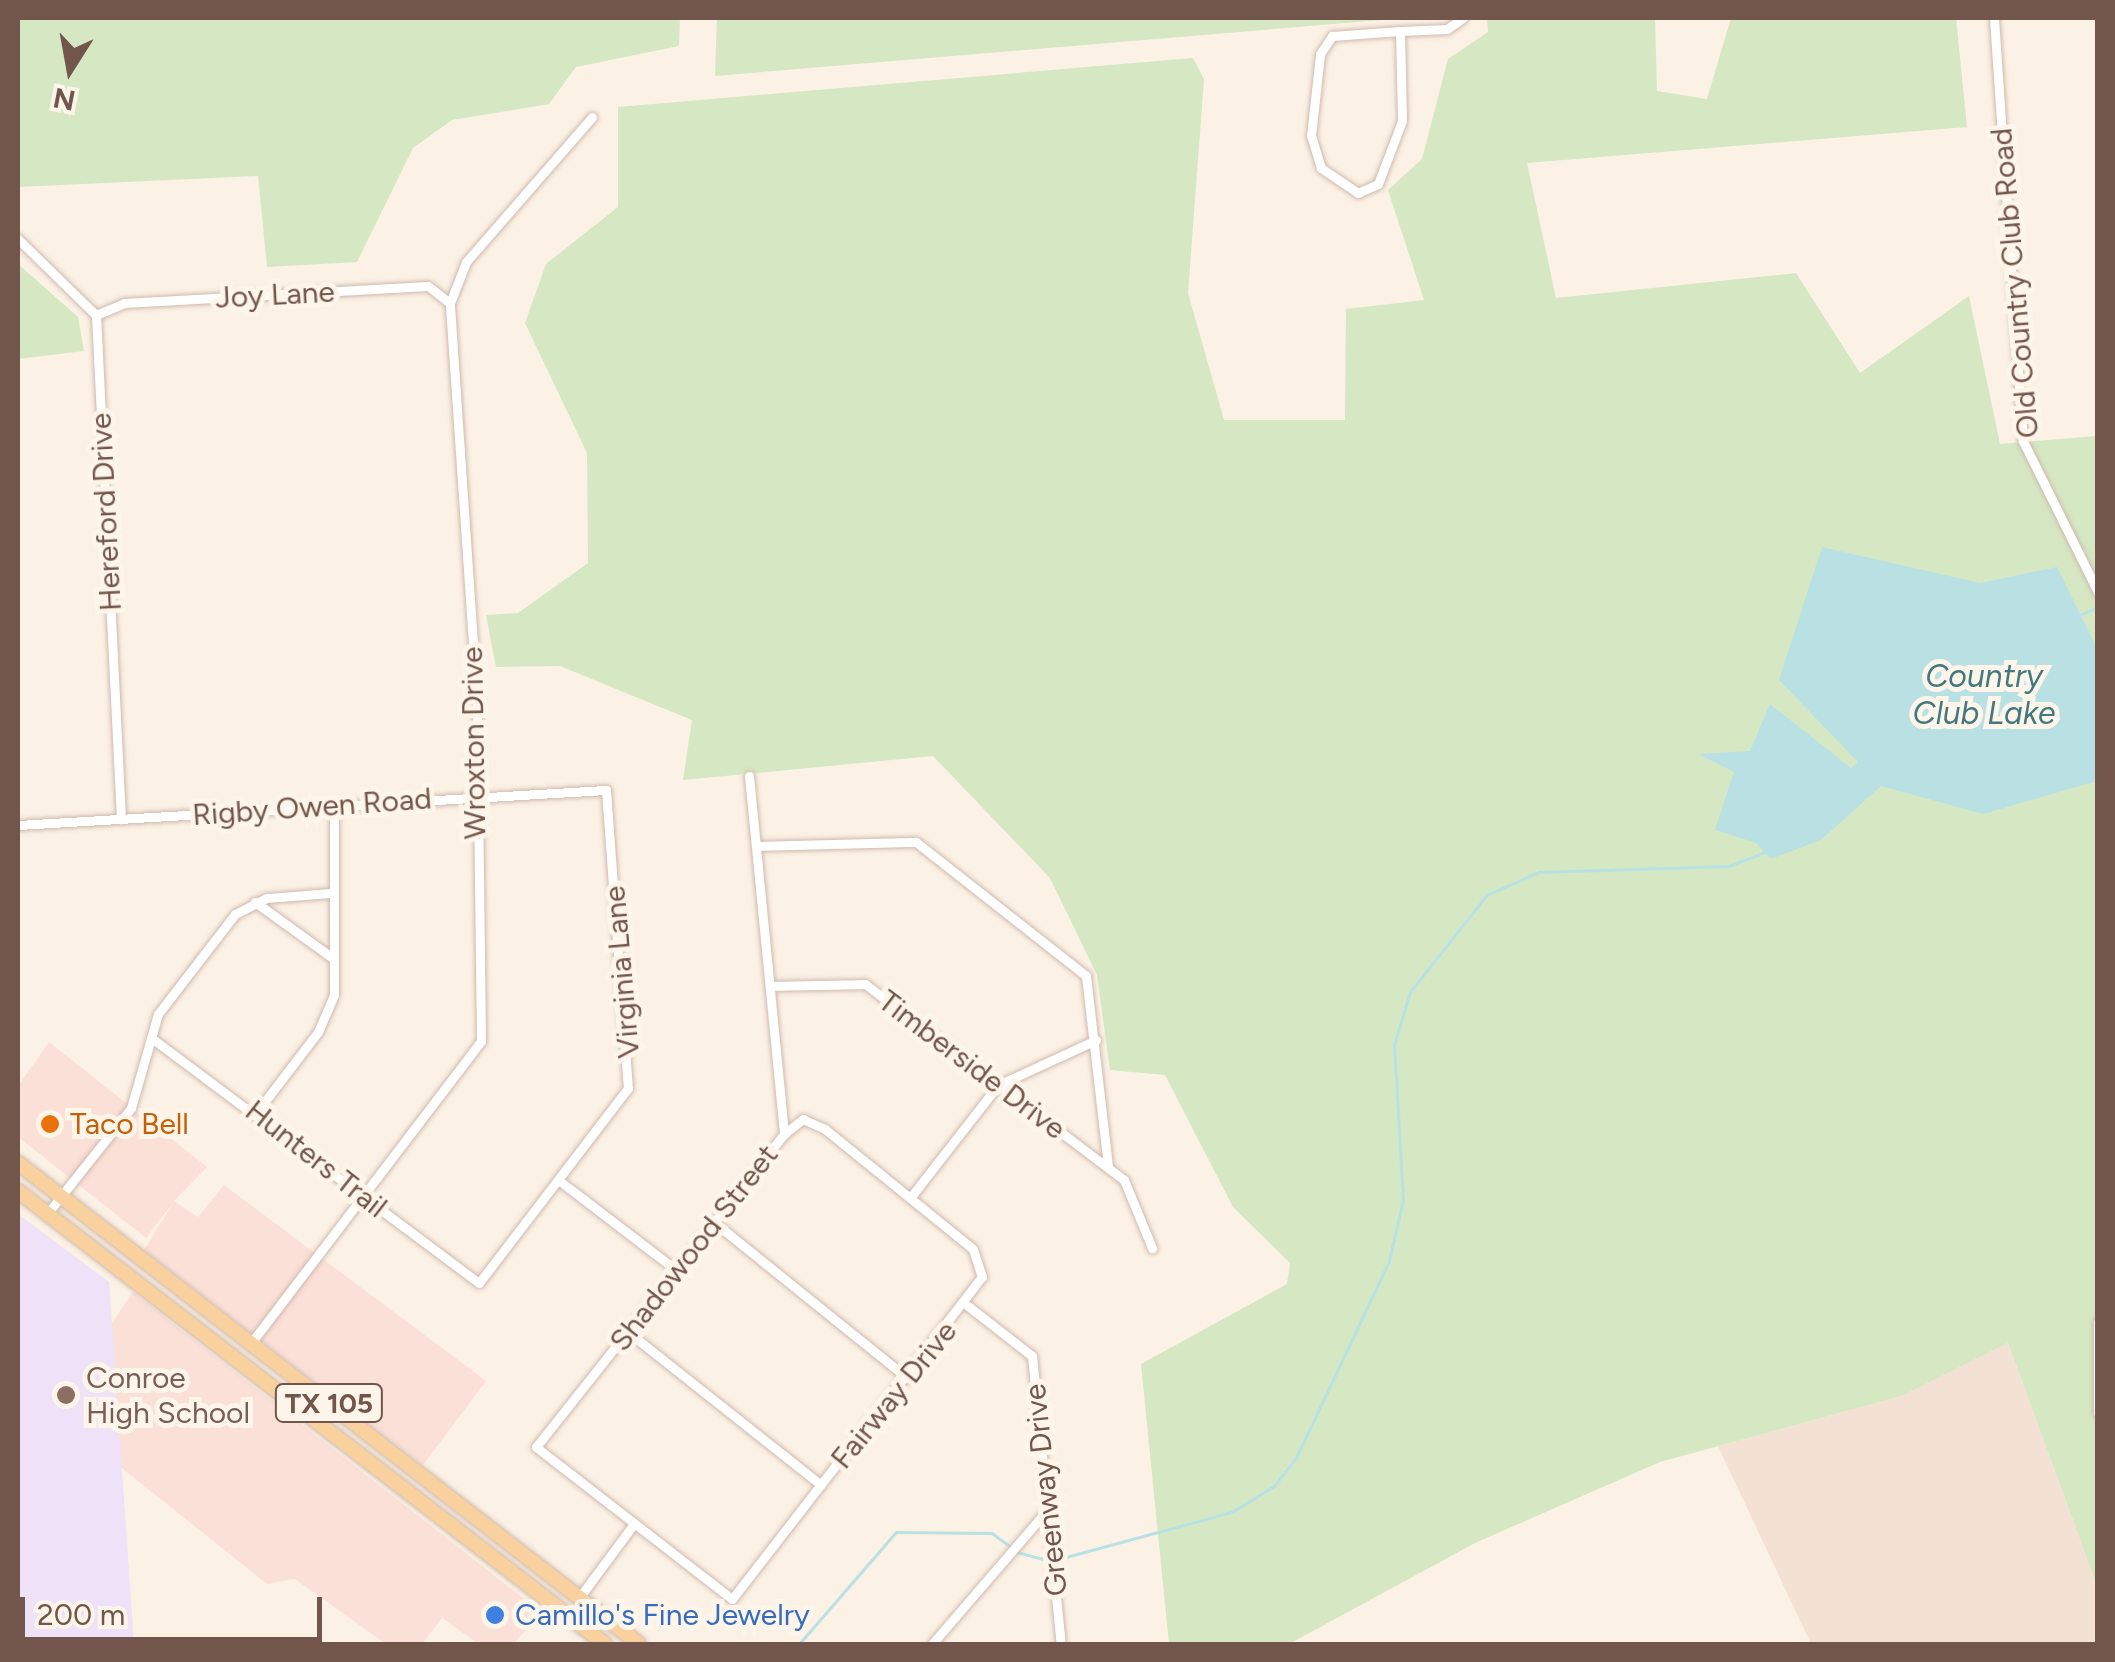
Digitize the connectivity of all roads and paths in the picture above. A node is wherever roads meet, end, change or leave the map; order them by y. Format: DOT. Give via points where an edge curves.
graph roads {
  1 [pos="1463,18"];
  2 [pos="1994,18"];
  3 [pos="1400,30"];
  4 [pos="592,117"];
  5 [pos="18,239"];
  6 [pos="450,303"];
  7 [pos="96,315"];
  8 [pos="2098,592"];
  9 [pos="749,776"];
  10 [pos="606,790"];
  11 [pos="479,797"];
  12 [pos="334,807"];
  13 [pos="120,819"];
  14 [pos="18,826"];
  15 [pos="758,846"];
  16 [pos="329,893"];
  17 [pos="256,902"];
  18 [pos="334,959"];
  19 [pos="771,986"];
  20 [pos="152,1038"];
  21 [pos="1096,1040"];
  22 [pos="998,1085"];
  23 [pos="256,1113"];
  24 [pos="784,1134"];
  25 [pos="18,1164"];
  26 [pos="1108,1167"];
  27 [pos="561,1182"];
  28 [pos="18,1191"];
  29 [pos="62,1198"];
  30 [pos="366,1198"];
  31 [pos="910,1198"];
  32 [pos="47,1214"];
  33 [pos="715,1223"];
  34 [pos="1152,1248"];
  35 [pos="676,1270"];
  36 [pos="479,1283"];
  37 [pos="968,1306"];
  38 [pos="183,1318"];
  39 [pos="2098,1322"];
  40 [pos="628,1332"];
  41 [pos="252,1343"];
  42 [pos="906,1378"];
  43 [pos="308,1387"];
  44 [pos="2098,1414"];
  45 [pos="372,1465"];
  46 [pos="821,1484"];
  47 [pos="1048,1509"];
  48 [pos="468,1514"];
  49 [pos="633,1525"];
  50 [pos="487,1553"];
  51 [pos="579,1598"];
  52 [pos="605,1644"];
  53 [pos="639,1644"];
  54 [pos="932,1644"];
  55 [pos="1061,1644"];
  1 -- 3 [label="street" via="1447,29"];
  2 -- 8 [label="street, Old Country Club Road" via="2023,442"];
  3 -- 3 [label="street" via="1332,36 1320,54 1310,136 1321,168 1358,192 1378,184 1402,121"];
  4 -- 6 [label="street, Wroxton Drive" via="466,262"];
  5 -- 7 [label="street"];
  6 -- 7 [label="street, Joy Lane" via="428,286 124,304"];
  6 -- 11 [label="street, Wroxton Drive"];
  7 -- 13 [label="street, Hereford Drive"];
  9 -- 15 [label="street, Shadowood Street"];
  10 -- 11 [label="street, Rigby Owen Road"];
  10 -- 27 [label="street, Virginia Lane" via="631,1071 620,1104"];
  11 -- 12 [label="street, Rigby Owen Road"];
  11 -- 30 [label="street, Wroxton Drive" via="481,1041"];
  12 -- 13 [label="street, Rigby Owen Road"];
  12 -- 16 [label="street"];
  13 -- 14 [label="street, Rigby Owen Road"];
  15 -- 19 [label="street, Shadowood Street"];
  15 -- 21 [label="street" via="916,842 1086,976"];
  16 -- 17 [label="street"];
  16 -- 18 [label="street"];
  17 -- 18 [label="street"];
  17 -- 20 [label="street" via="235,914 168,999"];
  18 -- 23 [label="street" via="326,1016"];
  19 -- 22 [label="street, Timberside Drive" via="865,984"];
  19 -- 24 [label="street, Shadowood Street"];
  20 -- 23 [label="street, Hunters Trail"];
  20 -- 29 [label="street" via="131,1108"];
  21 -- 22 [label="street"];
  21 -- 26 [label="street"];
  22 -- 26 [label="street, Timberside Drive"];
  22 -- 31 [label="street"];
  23 -- 30 [label="street, Hunters Trail"];
  24 -- 31 [label="street" via="814,1122"];
  24 -- 33 [label="street, Shadowood Street"];
  25 -- 29 [label="main road, TX 105"];
  26 -- 34 [label="street" via="1132,1192"];
  27 -- 35 [label="street"];
  27 -- 36 [label="street, Virginia Lane"];
  28 -- 32 [label="main road, TX 105"];
  29 -- 32 [label="street"];
  29 -- 41 [label="main road, TX 105"];
  30 -- 36 [label="street, Hunters Trail"];
  30 -- 41 [label="street, Wroxton Drive"];
  31 -- 37 [label="street, Fairway Drive" via="983,1265"];
  32 -- 38 [label="main road, TX 105"];
  33 -- 35 [label="street, Shadowood Street"];
  33 -- 42 [label="street"];
  35 -- 40 [label="street, Shadowood Street"];
  37 -- 42 [label="street, Fairway Drive"];
  37 -- 47 [label="street, Greenway Drive" via="1032,1356"];
  38 -- 43 [label="main road" via="286,1388"];
  38 -- 45 [label="main road, TX 105"];
  39 -- 44 [label="street"];
  40 -- 46 [label="street"];
  40 -- 49 [label="street, Shadowood Street" via="536,1447"];
  41 -- 43 [label="main road, TX 105"];
  42 -- 46 [label="street, Fairway Drive"];
  43 -- 48 [label="main road, TX 105"];
  45 -- 48 [label="main road" via="388,1462"];
  45 -- 50 [label="main road, TX 105"];
  46 -- 49 [label="street, Fairway Drive" via="732,1599"];
  47 -- 54 [label="street"];
  47 -- 55 [label="street, Greenway Drive"];
  48 -- 51 [label="main road, TX 105"];
  49 -- 51 [label="street"];
  50 -- 51 [label="main road" via="560,1600"];
  50 -- 52 [label="main road, TX 105"];
  51 -- 53 [label="main road, TX 105"];
}
